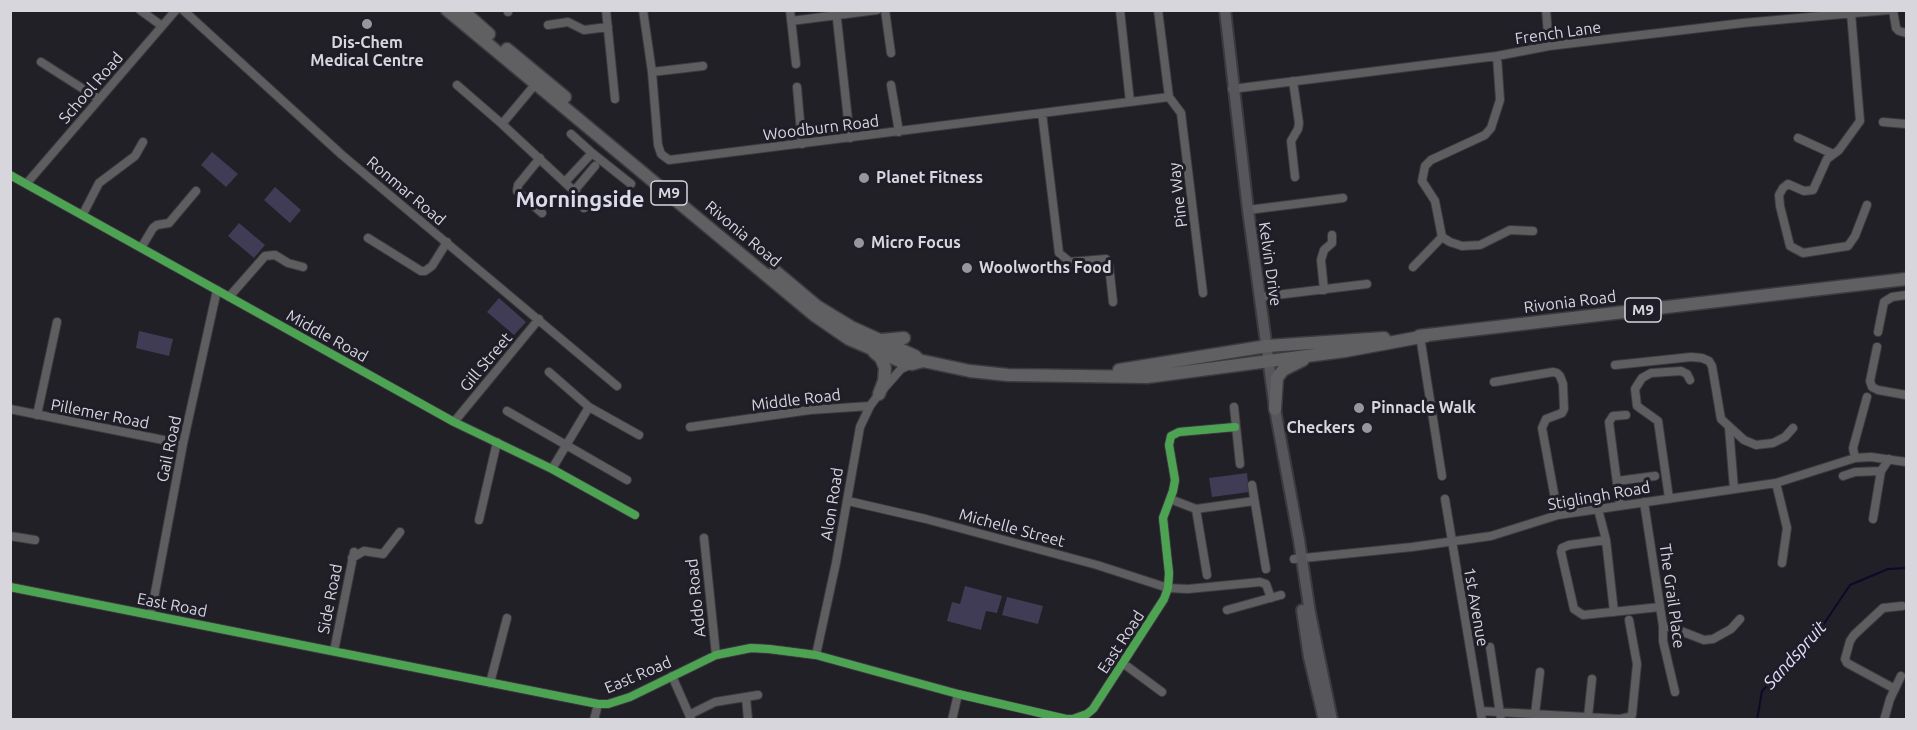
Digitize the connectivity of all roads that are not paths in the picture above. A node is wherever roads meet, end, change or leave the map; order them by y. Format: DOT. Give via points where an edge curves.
graph roads {
  1 [pos="140,10"];
  2 [pos="176,10"];
  3 [pos="183,10"];
  4 [pos="447,10"];
  5 [pos="462,10"];
  6 [pos="606,10"];
  7 [pos="643,10"];
  8 [pos="790,10"];
  9 [pos="877,10"];
  10 [pos="885,10"];
  11 [pos="1120,10"];
  12 [pos="1158,10"];
  13 [pos="1225,10"];
  14 [pos="1545,10"];
  15 [pos="1888,10"];
  16 [pos="1893,10"];
  17 [pos="1863,11"];
  18 [pos="837,13"];
  19 [pos="1851,13"];
  20 [pos="791,21"];
  21 [pos="548,25"];
  22 [pos="162,26"];
  23 [pos="608,27"];
  24 [pos="1906,33"];
  25 [pos="1549,46"];
  26 [pos="891,53"];
  27 [pos="1497,56"];
  28 [pos="40,62"];
  29 [pos="796,64"];
  30 [pos="703,66"];
  31 [pos="652,72"];
  32 [pos="539,80"];
  33 [pos="1293,81"];
  34 [pos="457,85"];
  35 [pos="891,85"];
  36 [pos="797,87"];
  37 [pos="1232,89"];
  38 [pos="1169,97"];
  39 [pos="99,99"];
  40 [pos="615,99"];
  41 [pos="1130,102"];
  42 [pos="1042,113"];
  43 [pos="1883,122"];
  44 [pos="501,124"];
  45 [pos="1906,124"];
  46 [pos="899,132"];
  47 [pos="571,134"];
  48 [pos="850,138"];
  49 [pos="1798,138"];
  50 [pos="143,142"];
  51 [pos="802,144"];
  52 [pos="592,153"];
  53 [pos="1833,154"];
  54 [pos="540,158"];
  55 [pos="595,166"];
  56 [pos="10,174"];
  57 [pos="1295,177"];
  58 [pos="565,182"];
  59 [pos="27,183"];
  60 [pos="631,184"];
  61 [pos="196,191"];
  62 [pos="574,191"];
  63 [pos="1343,198"];
  64 [pos="1867,206"];
  65 [pos="584,208"];
  66 [pos="1248,210"];
  67 [pos="542,213"];
  68 [pos="82,214"];
  69 [pos="1533,231"];
  70 [pos="1332,235"];
  71 [pos="1442,237"];
  72 [pos="368,238"];
  73 [pos="447,242"];
  74 [pos="141,248"];
  75 [pos="303,267"];
  76 [pos="1413,267"];
  77 [pos="1906,273"];
  78 [pos="1906,279"];
  79 [pos="1367,284"];
  80 [pos="1860,284"];
  81 [pos="217,290"];
  82 [pos="1324,290"];
  83 [pos="1203,293"];
  84 [pos="1906,296"];
  85 [pos="229,297"];
  86 [pos="1260,297"];
  87 [pos="1113,302"];
  88 [pos="539,319"];
  89 [pos="57,322"];
  90 [pos="1878,332"];
  91 [pos="1422,337"];
  92 [pos="904,338"];
  93 [pos="873,344"];
  94 [pos="1267,346"];
  95 [pos="1878,347"];
  96 [pos="1318,354"];
  97 [pos="909,360"];
  98 [pos="1269,361"];
  99 [pos="1615,365"];
  100 [pos="549,372"];
  101 [pos="1082,375"];
  102 [pos="1690,380"];
  103 [pos="1494,382"];
  104 [pos="617,386"];
  105 [pos="879,394"];
  106 [pos="1906,395"];
  107 [pos="1867,397"];
  108 [pos="870,406"];
  109 [pos="589,407"];
  110 [pos="1234,407"];
  111 [pos="10,409"];
  112 [pos="1275,409"];
  113 [pos="507,411"];
  114 [pos="37,415"];
  115 [pos="1626,415"];
  116 [pos="454,422"];
  117 [pos="1729,426"];
  118 [pos="690,427"];
  119 [pos="1235,427"];
  120 [pos="1793,428"];
  121 [pos="639,435"];
  122 [pos="497,442"];
  123 [pos="183,444"];
  124 [pos="566,445"];
  125 [pos="1906,451"];
  126 [pos="1855,458"];
  127 [pos="1889,459"];
  128 [pos="1905,461"];
  129 [pos="1240,464"];
  130 [pos="552,469"];
  131 [pos="1881,471"];
  132 [pos="1442,476"];
  133 [pos="1655,476"];
  134 [pos="1843,476"];
  135 [pos="627,480"];
  136 [pos="1617,481"];
  137 [pos="1776,483"];
  138 [pos="1252,485"];
  139 [pos="1734,489"];
  140 [pos="1668,498"];
  141 [pos="1170,499"];
  142 [pos="1445,499"];
  143 [pos="848,501"];
  144 [pos="1254,501"];
  145 [pos="1644,502"];
  146 [pos="1620,506"];
  147 [pos="1196,509"];
  148 [pos="1598,509"];
  149 [pos="634,515"];
  150 [pos="1558,515"];
  151 [pos="1873,519"];
  152 [pos="479,520"];
  153 [pos="400,532"];
  154 [pos="10,536"];
  155 [pos="704,538"];
  156 [pos="35,540"];
  157 [pos="1606,540"];
  158 [pos="1451,541"];
  159 [pos="1298,559"];
  160 [pos="1782,563"];
  161 [pos="1266,569"];
  162 [pos="1207,575"];
  163 [pos="10,586"];
  164 [pos="1168,588"];
  165 [pos="1281,595"];
  166 [pos="1271,598"];
  167 [pos="1902,606"];
  168 [pos="1660,608"];
  169 [pos="1227,610"];
  170 [pos="1614,612"];
  171 [pos="151,614"];
  172 [pos="507,618"];
  173 [pos="1740,619"];
  174 [pos="1629,620"];
  175 [pos="1663,626"];
  176 [pos="1490,646"];
  177 [pos="334,651"];
  178 [pos="716,655"];
  179 [pos="816,655"];
  180 [pos="1124,664"];
  181 [pos="1540,672"];
  182 [pos="672,676"];
  183 [pos="1901,676"];
  184 [pos="1592,679"];
  185 [pos="490,683"];
  186 [pos="1895,689"];
  187 [pos="1162,692"];
  188 [pos="1675,692"];
  189 [pos="958,694"];
  190 [pos="758,695"];
  191 [pos="746,697"];
  192 [pos="598,704"];
  193 [pos="1534,714"];
  194 [pos="1482,715"];
  195 [pos="1501,716"];
  196 [pos="690,717"];
  197 [pos="1552,717"];
  198 [pos="1588,717"];
  199 [pos="594,720"];
  200 [pos="748,720"];
  201 [pos="952,720"];
  202 [pos="1324,720"];
  203 [pos="1332,720"];
  204 [pos="1884,720"];
  1 -- 22 [label="street"];
  2 -- 22 [label="street, School Road"];
  3 -- 73 [label="street, Ronmar Road" via="333,147"];
  4 -- 32 [label="main road, Rivonia Road / M9"];
  5 -- 32 [label="main road, Rivonia Road / M9"];
  6 -- 23 [label="street"];
  7 -- 31 [label="street, Woodburn Road"];
  8 -- 20 [label="street"];
  9 -- 18 [label="street"];
  10 -- 26 [label="street"];
  11 -- 41 [label="street"];
  12 -- 38 [label="street, Pine Way"];
  13 -- 37 [label="main road, Kelvin Drive"];
  14 -- 25 [label="street"];
  15 -- 17 [label="street, French Lane"];
  16 -- 24 [label="street" via="1896,28"];
  17 -- 19 [label="street, French Lane"];
  18 -- 20 [label="street"];
  18 -- 48 [label="street"];
  19 -- 25 [label="street, French Lane"];
  19 -- 53 [label="street" via="1860,121"];
  20 -- 29 [label="street"];
  21 -- 23 [label="street" via="568,22 584,30"];
  22 -- 39 [label="street, School Road"];
  23 -- 40 [label="street"];
  25 -- 27 [label="street, French Lane"];
  27 -- 33 [label="street, French Lane"];
  27 -- 71 [label="street" via="1500,100 1491,128 1485,135 1431,160 1422,172 1422,181 1435,201"];
  28 -- 39 [label="street"];
  30 -- 31 [label="street"];
  31 -- 51 [label="street, Woodburn Road" via="658,145 665,159"];
  32 -- 44 [label="street"];
  32 -- 93 [label="main road, Rivonia Road / M9" via="818,307"];
  33 -- 37 [label="street, French Lane"];
  33 -- 57 [label="street" via="1299,123 1291,141"];
  34 -- 44 [label="street"];
  35 -- 46 [label="street"];
  36 -- 51 [label="street"];
  37 -- 66 [label="main road, Kelvin Drive"];
  38 -- 41 [label="street, Woodburn Road"];
  38 -- 83 [label="street, Pine Way" via="1181,113"];
  39 -- 59 [label="street, School Road"];
  41 -- 42 [label="street, Woodburn Road"];
  42 -- 46 [label="street, Woodburn Road"];
  42 -- 87 [label="street" via="1059,253 1070,262 1106,259"];
  43 -- 45 [label="street"];
  44 -- 54 [label="street"];
  46 -- 48 [label="street, Woodburn Road"];
  47 -- 52 [label="street"];
  48 -- 51 [label="street, Woodburn Road"];
  49 -- 53 [label="street"];
  50 -- 68 [label="street" via="135,156 99,183"];
  52 -- 58 [label="street"];
  52 -- 60 [label="street"];
  53 -- 64 [label="street" via="1812,190 1788,184 1779,195 1790,246 1803,253 1848,246"];
  54 -- 58 [label="street"];
  54 -- 67 [label="street" via="518,184 517,191"];
  55 -- 62 [label="street"];
  56 -- 59 [label="street, Middle Road"];
  58 -- 62 [label="street"];
  59 -- 68 [label="street, Middle Road"];
  61 -- 74 [label="street" via="169,223 153,228"];
  62 -- 65 [label="street"];
  63 -- 66 [label="street"];
  66 -- 86 [label="main road, Kelvin Drive"];
  68 -- 74 [label="street, Middle Road"];
  69 -- 71 [label="street" via="1510,230 1480,245 1462,246"];
  70 -- 82 [label="street" via="1332,243 1321,260"];
  71 -- 76 [label="street"];
  72 -- 73 [label="street" via="421,271 432,266"];
  73 -- 88 [label="street, Ronmar Road"];
  74 -- 81 [label="street, Middle Road"];
  75 -- 85 [label="street" via="274,255 265,256"];
  77 -- 80 [label="main road, Rivonia Road / M9"];
  78 -- 80 [label="main road, Rivonia Road / M9"];
  79 -- 82 [label="street"];
  80 -- 91 [label="main road, Rivonia Road / M9"];
  81 -- 85 [label="street, Middle Road"];
  81 -- 123 [label="street, Gail Road"];
  82 -- 86 [label="street"];
  84 -- 90 [label="street" via="1884,302"];
  85 -- 116 [label="street, Middle Road"];
  86 -- 94 [label="main road, Kelvin Drive"];
  88 -- 104 [label="street, Ronmar Road"];
  88 -- 116 [label="street, Gill Street"];
  89 -- 114 [label="street"];
  91 -- 94 [label="main road, Rivonia Road / M9"];
  91 -- 96 [label="main road, Rivonia Road / M9"];
  91 -- 132 [label="street"];
  92 -- 93 [label="main road"];
  93 -- 97 [label="main road, Rivonia Road / M9"];
  93 -- 105 [label="main road" via="885,368"];
  94 -- 98 [label="main road, Kelvin Drive"];
  94 -- 101 [label="main road, Rivonia Road / M9"];
  95 -- 106 [label="street" via="1872,387"];
  96 -- 98 [label="main road, Rivonia Road / M9"];
  96 -- 112 [label="main road" via="1279,374"];
  97 -- 101 [label="main road, Rivonia Road / M9" via="989,373"];
  97 -- 105 [label="street, Alon Road"];
  98 -- 101 [label="main road, Rivonia Road / M9" via="1147,377"];
  98 -- 112 [label="main road, Kelvin Drive"];
  99 -- 117 [label="street" via="1696,357 1710,362 1719,413"];
  100 -- 109 [label="street"];
  102 -- 140 [label="street" via="1681,370 1651,373 1635,389 1637,406 1658,421"];
  103 -- 150 [label="street" via="1559,374 1564,410 1546,419 1542,428"];
  105 -- 108 [label="street, Alon Road"];
  107 -- 126 [label="street" via="1853,448"];
  108 -- 118 [label="street, Middle Road"];
  108 -- 143 [label="street, Alon Road" via="858,434"];
  109 -- 121 [label="street"];
  109 -- 124 [label="street"];
  110 -- 119 [label="street"];
  111 -- 114 [label="street, Pillemer Road"];
  112 -- 159 [label="main road, Kelvin Drive"];
  113 -- 124 [label="street"];
  114 -- 123 [label="street, Pillemer Road"];
  115 -- 136 [label="street" via="1613,416 1609,422"];
  116 -- 122 [label="street, Middle Road"];
  117 -- 120 [label="street" via="1743,440 1756,445 1780,440"];
  117 -- 139 [label="street"];
  119 -- 129 [label="street"];
  119 -- 141 [label="street" via="1171,435 1174,480"];
  122 -- 130 [label="street, Middle Road"];
  122 -- 152 [label="street"];
  123 -- 171 [label="street, Gail Road"];
  124 -- 130 [label="street"];
  124 -- 135 [label="street"];
  125 -- 128 [label="street"];
  126 -- 127 [label="street, Stiglingh Road"];
  126 -- 137 [label="street, Stiglingh Road"];
  127 -- 128 [label="street, Stiglingh Road"];
  127 -- 131 [label="street"];
  130 -- 149 [label="street, Middle Road"];
  131 -- 134 [label="street"];
  131 -- 151 [label="street"];
  133 -- 136 [label="street"];
  136 -- 146 [label="street"];
  137 -- 139 [label="street, Stiglingh Road"];
  137 -- 160 [label="street" via="1786,528"];
  138 -- 144 [label="street"];
  139 -- 140 [label="street, Stiglingh Road"];
  140 -- 145 [label="street, Stiglingh Road"];
  141 -- 147 [label="street"];
  141 -- 164 [label="street" via="1163,518"];
  142 -- 158 [label="street, 1st Avenue"];
  143 -- 164 [label="street, Michelle Street" via="1097,565"];
  143 -- 179 [label="street, Alon Road"];
  144 -- 147 [label="street"];
  144 -- 161 [label="street"];
  145 -- 146 [label="street, Stiglingh Road"];
  145 -- 168 [label="street, The Grail Place"];
  146 -- 148 [label="street, Stiglingh Road"];
  147 -- 162 [label="street"];
  148 -- 150 [label="street, Stiglingh Road"];
  148 -- 157 [label="street"];
  150 -- 158 [label="street, Stiglingh Road" via="1491,536"];
  153 -- 177 [label="street, Side Road" via="382,554 366,551 353,555"];
  154 -- 156 [label="street"];
  155 -- 178 [label="street, Addo Road"];
  157 -- 170 [label="street"];
  157 -- 170 [label="street" via="1565,546 1561,552 1574,609 1583,615"];
  158 -- 159 [label="street, Stiglingh Road"];
  158 -- 194 [label="street, 1st Avenue"];
  159 -- 202 [label="main road, Kelvin Drive" via="1309,657"];
  159 -- 203 [label="main road, Kelvin Drive"];
  163 -- 171 [label="street, East Road"];
  164 -- 166 [label="street, Michelle Street" via="1260,582 1266,584"];
  164 -- 180 [label="street, East Road"];
  165 -- 166 [label="street"];
  166 -- 169 [label="street"];
  167 -- 186 [label="street" via="1883,608 1854,635 1845,654 1847,663"];
  168 -- 170 [label="street"];
  168 -- 175 [label="street, The Grail Place"];
  171 -- 177 [label="street, East Road"];
  172 -- 185 [label="street"];
  173 -- 175 [label="street" via="1731,629 1704,640"];
  174 -- 198 [label="street" via="1637,664 1632,715 1626,719"];
  175 -- 188 [label="street, The Grail Place"];
  176 -- 195 [label="street"];
  177 -- 185 [label="street, East Road"];
  178 -- 179 [label="street, East Road" via="751,648"];
  178 -- 182 [label="street, East Road"];
  179 -- 189 [label="street, East Road"];
  180 -- 187 [label="street"];
  180 -- 189 [label="street, East Road" via="1093,709 1073,719"];
  181 -- 193 [label="street"];
  182 -- 192 [label="street, East Road" via="630,696"];
  182 -- 196 [label="street"];
  183 -- 186 [label="street"];
  184 -- 198 [label="street"];
  185 -- 192 [label="street, East Road"];
  186 -- 204 [label="street"];
  189 -- 201 [label="street"];
  190 -- 191 [label="street"];
  191 -- 196 [label="street" via="715,702"];
  191 -- 200 [label="street"];
  192 -- 199 [label="street"];
  193 -- 195 [label="street"];
  193 -- 197 [label="street"];
  194 -- 195 [label="street"];
  197 -- 198 [label="street"];
}
